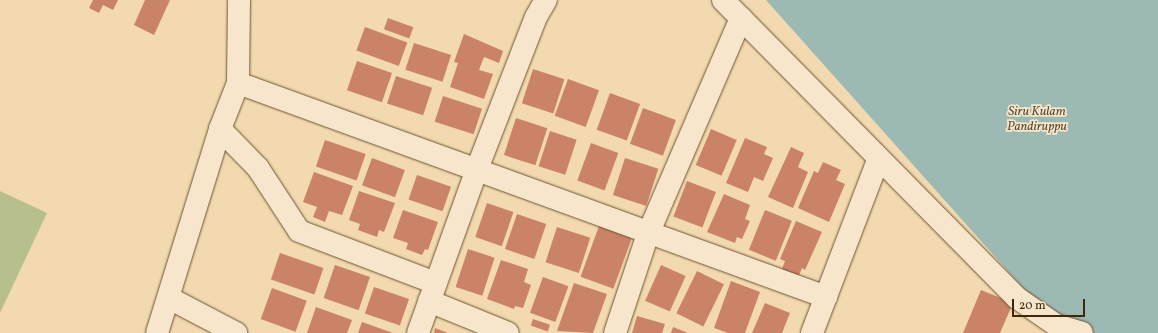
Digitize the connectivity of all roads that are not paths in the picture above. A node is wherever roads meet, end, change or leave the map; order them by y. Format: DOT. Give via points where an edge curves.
graph roads {
  1 [pos="239,0"];
  2 [pos="546,0"];
  3 [pos="723,0"];
  4 [pos="741,18"];
  5 [pos="238,83"];
  6 [pos="220,129"];
  7 [pos="879,158"];
  8 [pos="477,169"];
  9 [pos="648,234"];
  10 [pos="432,292"];
  11 [pos="826,297"];
  12 [pos="169,298"];
  13 [pos="157,333"];
  14 [pos="236,333"];
  15 [pos="418,333"];
  16 [pos="508,333"];
  17 [pos="616,333"];
  18 [pos="812,333"];
  19 [pos="1082,333"];
  1 -- 5 [label="street"];
  2 -- 8 [label="street" via="536,17"];
  3 -- 4 [label="street"];
  4 -- 7 [label="street"];
  4 -- 9 [label="street"];
  5 -- 6 [label="street"];
  5 -- 8 [label="street"];
  6 -- 10 [label="street" via="258,168 300,231"];
  6 -- 12 [label="street"];
  7 -- 11 [label="street"];
  7 -- 19 [label="street" via="1017,298 1056,324"];
  8 -- 9 [label="street"];
  8 -- 10 [label="street"];
  9 -- 11 [label="street"];
  9 -- 17 [label="street"];
  10 -- 15 [label="street"];
  10 -- 16 [label="street"];
  11 -- 18 [label="street"];
  12 -- 13 [label="street"];
  12 -- 14 [label="street"];
}
